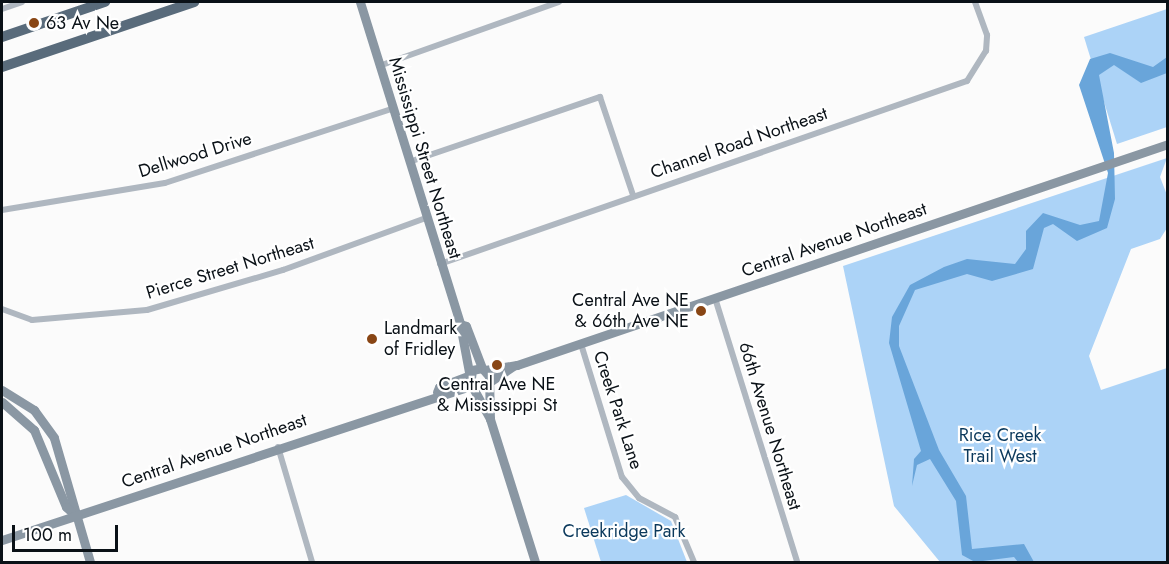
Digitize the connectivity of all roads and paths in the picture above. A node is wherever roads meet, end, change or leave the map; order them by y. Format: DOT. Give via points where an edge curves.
graph roads {
  1 [pos="22,2"];
  2 [pos="105,2"];
  3 [pos="194,2"];
  4 [pos="360,2"];
  5 [pos="559,2"];
  6 [pos="975,2"];
  7 [pos="2,9"];
  8 [pos="2,37"];
  9 [pos="379,66"];
  10 [pos="2,67"];
  11 [pos="392,109"];
  12 [pos="1167,144"];
  13 [pos="409,162"];
  14 [pos="633,195"];
  15 [pos="2,210"];
  16 [pos="426,218"];
  17 [pos="440,264"];
  18 [pos="715,297"];
  19 [pos="2,309"];
  20 [pos="460,324"];
  21 [pos="581,344"];
  22 [pos="512,367"];
  23 [pos="484,369"];
  24 [pos="470,380"];
  25 [pos="487,384"];
  26 [pos="2,390"];
  27 [pos="2,402"];
  28 [pos="490,419"];
  29 [pos="278,447"];
  30 [pos="75,515"];
  31 [pos="2,540"];
  32 [pos="90,562"];
  33 [pos="312,562"];
  34 [pos="535,562"];
  35 [pos="694,562"];
  36 [pos="797,562"];
  1 -- 7 [label="street"];
  2 -- 8 [label="highway"];
  3 -- 10 [label="highway"];
  4 -- 9 [label="street, Mississippi Street Northeast"];
  5 -- 9 [label="street"];
  6 -- 14 [label="street, Channel Road Northeast" via="987,35 986,51 967,81"];
  9 -- 11 [label="street, Mississippi Street Northeast"];
  11 -- 13 [label="street, Mississippi Street Northeast"];
  11 -- 15 [label="street, Dellwood Drive" via="165,183"];
  12 -- 18 [label="street, Central Avenue Northeast"];
  13 -- 14 [label="street" via="600,97"];
  13 -- 16 [label="street, Mississippi Street Northeast"];
  14 -- 17 [label="street, Channel Road Northeast"];
  16 -- 17 [label="street, Mississippi Street Northeast"];
  16 -- 19 [label="street, Pierce Street Northeast" via="283,270 147,310 32,320"];
  17 -- 20 [label="street, Mississippi Street Northeast"];
  18 -- 21 [label="street, Central Avenue Northeast"];
  18 -- 36 [label="street, 66th Avenue Northeast"];
  20 -- 23 [label="street, Mississippi Street Northeast" via="466,326"];
  20 -- 24 [label="street, Mississippi Street Northeast"];
  21 -- 22 [label="street, Central Avenue Northeast"];
  21 -- 35 [label="street, Creek Park Lane" via="622,477 639,498 675,517"];
  22 -- 23 [label="street, Central Avenue Northeast"];
  22 -- 25 [label="street, Central Avenue Northeast"];
  23 -- 24 [label="street, Central Avenue Northeast"];
  23 -- 25 [label="street, Mississippi Street Northeast"];
  24 -- 25 [label="street"];
  24 -- 28 [label="street, Mississippi Street Northeast"];
  24 -- 29 [label="street, Central Avenue Northeast" via="439,387 437,392"];
  25 -- 28 [label="street, Mississippi Street Northeast"];
  26 -- 30 [label="street" via="27,404 50,430 73,494"];
  27 -- 30 [label="street" via="34,430 66,507"];
  28 -- 34 [label="street, Mississippi Street Northeast"];
  29 -- 30 [label="street, Central Avenue Northeast"];
  29 -- 33 [label="street"];
  30 -- 31 [label="street, Central Avenue Northeast"];
  30 -- 32 [label="street"];
}
